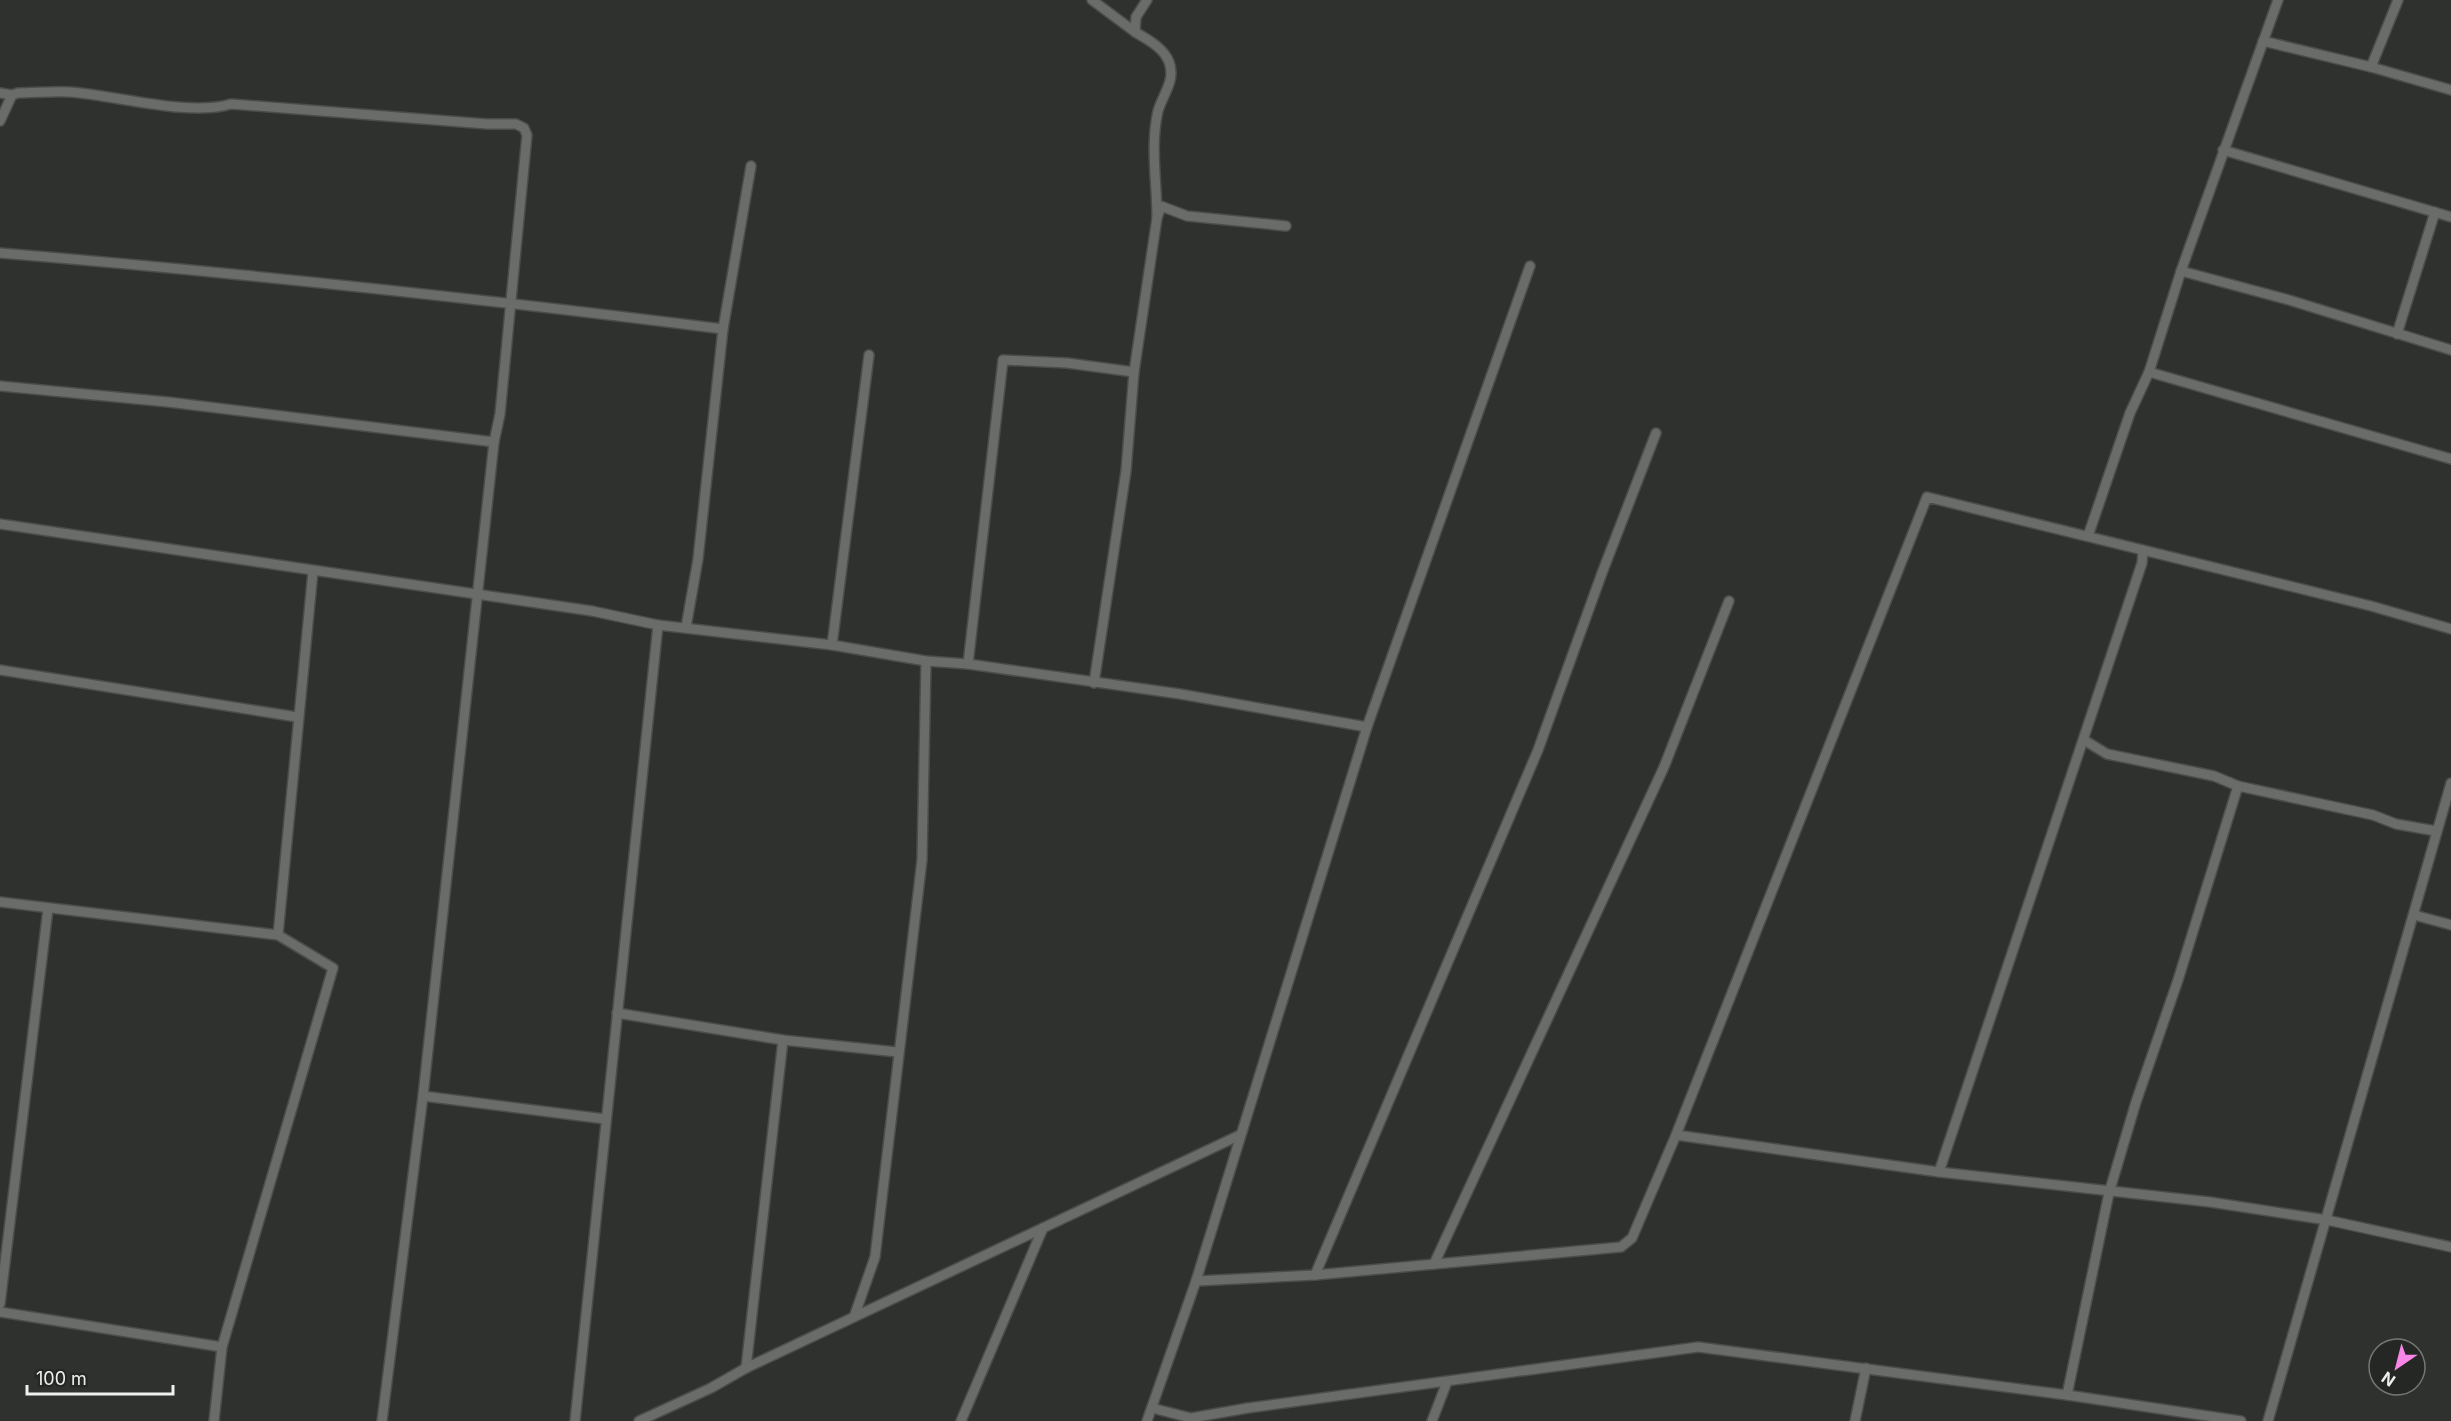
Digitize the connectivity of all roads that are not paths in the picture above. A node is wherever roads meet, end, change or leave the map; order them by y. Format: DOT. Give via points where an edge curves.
graph roads {
  1 [pos="1092,0"];
  2 [pos="1147,0"];
  3 [pos="2278,0"];
  4 [pos="2398,0"];
  5 [pos="1135,32"];
  6 [pos="2263,40"];
  7 [pos="2371,67"];
  8 [pos="2451,90"];
  9 [pos="0,93"];
  10 [pos="12,95"];
  11 [pos="0,121"];
  12 [pos="2223,150"];
  13 [pos="751,166"];
  14 [pos="2435,212"];
  15 [pos="2451,217"];
  16 [pos="1157,218"];
  17 [pos="1286,226"];
  18 [pos="0,253"];
  19 [pos="1530,266"];
  20 [pos="2181,271"];
  21 [pos="511,302"];
  22 [pos="723,329"];
  23 [pos="2397,334"];
  24 [pos="2451,350"];
  25 [pos="869,356"];
  26 [pos="1134,372"];
  27 [pos="2149,372"];
  28 [pos="0,386"];
  29 [pos="1656,433"];
  30 [pos="494,442"];
  31 [pos="2451,459"];
  32 [pos="0,524"];
  33 [pos="2088,536"];
  34 [pos="2143,551"];
  35 [pos="313,571"];
  36 [pos="477,594"];
  37 [pos="1729,600"];
  38 [pos="658,625"];
  39 [pos="686,627"];
  40 [pos="2451,629"];
  41 [pos="832,645"];
  42 [pos="926,661"];
  43 [pos="968,664"];
  44 [pos="0,670"];
  45 [pos="1094,683"];
  46 [pos="297,717"];
  47 [pos="1367,727"];
  48 [pos="2084,740"];
  49 [pos="2451,783"];
  50 [pos="2238,786"];
  51 [pos="2436,831"];
  52 [pos="0,902"];
  53 [pos="48,909"];
  54 [pos="2414,915"];
  55 [pos="2451,925"];
  56 [pos="278,935"];
  57 [pos="617,1013"];
  58 [pos="783,1040"];
  59 [pos="897,1052"];
  60 [pos="423,1096"];
  61 [pos="605,1119"];
  62 [pos="1240,1135"];
  63 [pos="1676,1135"];
  64 [pos="1939,1172"];
  65 [pos="2109,1193"];
  66 [pos="2327,1220"];
  67 [pos="1043,1228"];
  68 [pos="2451,1247"];
  69 [pos="1434,1264"];
  70 [pos="1315,1275"];
  71 [pos="1196,1281"];
  72 [pos="0,1304"];
  73 [pos="0,1312"];
  74 [pos="854,1317"];
  75 [pos="222,1347"];
  76 [pos="746,1368"];
  77 [pos="1866,1368"];
  78 [pos="1447,1382"];
  79 [pos="2067,1395"];
  80 [pos="1152,1408"];
  81 [pos="214,1421"];
  82 [pos="382,1421"];
  83 [pos="575,1421"];
  84 [pos="639,1421"];
  85 [pos="961,1421"];
  86 [pos="1147,1421"];
  87 [pos="1432,1421"];
  88 [pos="1855,1421"];
  89 [pos="2241,1421"];
  90 [pos="2268,1421"];
  1 -- 5 [label="street"];
  2 -- 5 [label="street" via="1136,17"];
  3 -- 6 [label="street"];
  4 -- 7 [label="street"];
  5 -- 16 [label="street" via="1165,53 1171,70 1155,129"];
  6 -- 7 [label="street"];
  6 -- 12 [label="street"];
  7 -- 8 [label="street"];
  9 -- 10 [label="street"];
  10 -- 11 [label="street"];
  10 -- 21 [label="street" via="69,92 196,108 231,105 516,124 527,135"];
  12 -- 14 [label="street"];
  12 -- 20 [label="street"];
  13 -- 22 [label="street"];
  14 -- 15 [label="street"];
  14 -- 23 [label="street"];
  16 -- 17 [label="street" via="1161,206 1187,216"];
  16 -- 26 [label="street"];
  18 -- 21 [label="street"];
  19 -- 47 [label="street"];
  20 -- 23 [label="street"];
  20 -- 27 [label="street"];
  21 -- 22 [label="street"];
  21 -- 30 [label="street"];
  22 -- 39 [label="street" via="698,559"];
  23 -- 24 [label="street"];
  25 -- 41 [label="street"];
  26 -- 43 [label="street" via="1004,360"];
  26 -- 45 [label="street" via="1126,471"];
  27 -- 31 [label="street"];
  27 -- 33 [label="street" via="2130,413"];
  28 -- 30 [label="street" via="168,402"];
  29 -- 70 [label="street" via="1538,750"];
  30 -- 36 [label="street"];
  32 -- 35 [label="street"];
  33 -- 34 [label="street"];
  33 -- 63 [label="street" via="1927,497"];
  34 -- 40 [label="street"];
  34 -- 48 [label="street"];
  35 -- 36 [label="street"];
  35 -- 46 [label="street"];
  36 -- 38 [label="street"];
  36 -- 60 [label="street"];
  37 -- 69 [label="street" via="1664,767"];
  38 -- 39 [label="street"];
  38 -- 57 [label="street"];
  39 -- 41 [label="street"];
  41 -- 42 [label="street"];
  42 -- 43 [label="street"];
  42 -- 59 [label="street" via="922,860"];
  43 -- 45 [label="street"];
  44 -- 46 [label="street"];
  45 -- 47 [label="street"];
  46 -- 56 [label="street"];
  47 -- 62 [label="street"];
  48 -- 50 [label="street" via="2108,754 2214,776"];
  48 -- 64 [label="street"];
  49 -- 51 [label="street"];
  50 -- 51 [label="street"];
  50 -- 65 [label="street"];
  51 -- 54 [label="street"];
  52 -- 53 [label="street"];
  53 -- 56 [label="street"];
  53 -- 72 [label="street"];
  54 -- 55 [label="street"];
  54 -- 66 [label="street"];
  56 -- 75 [label="street" via="333,969"];
  57 -- 58 [label="street"];
  57 -- 61 [label="street"];
  58 -- 59 [label="street"];
  58 -- 76 [label="street"];
  59 -- 74 [label="street" via="874,1257"];
  60 -- 61 [label="street"];
  60 -- 82 [label="street"];
  61 -- 83 [label="street"];
  62 -- 67 [label="street"];
  62 -- 71 [label="street"];
  63 -- 64 [label="street"];
  63 -- 69 [label="street" via="1632,1238 1621,1247"];
  64 -- 65 [label="street"];
  65 -- 66 [label="street" via="2210,1202"];
  65 -- 79 [label="street"];
  66 -- 68 [label="street"];
  66 -- 90 [label="street"];
  67 -- 74 [label="street"];
  67 -- 85 [label="street"];
  69 -- 70 [label="street"];
  70 -- 71 [label="street"];
  71 -- 80 [label="street"];
  73 -- 75 [label="street"];
  74 -- 76 [label="street"];
  75 -- 81 [label="street"];
  76 -- 84 [label="street" via="711,1389"];
  77 -- 78 [label="street" via="1698,1347"];
  77 -- 79 [label="street"];
  77 -- 88 [label="street"];
  78 -- 80 [label="street" via="1191,1418"];
  78 -- 87 [label="street"];
  79 -- 89 [label="street"];
  80 -- 86 [label="street"];
}
